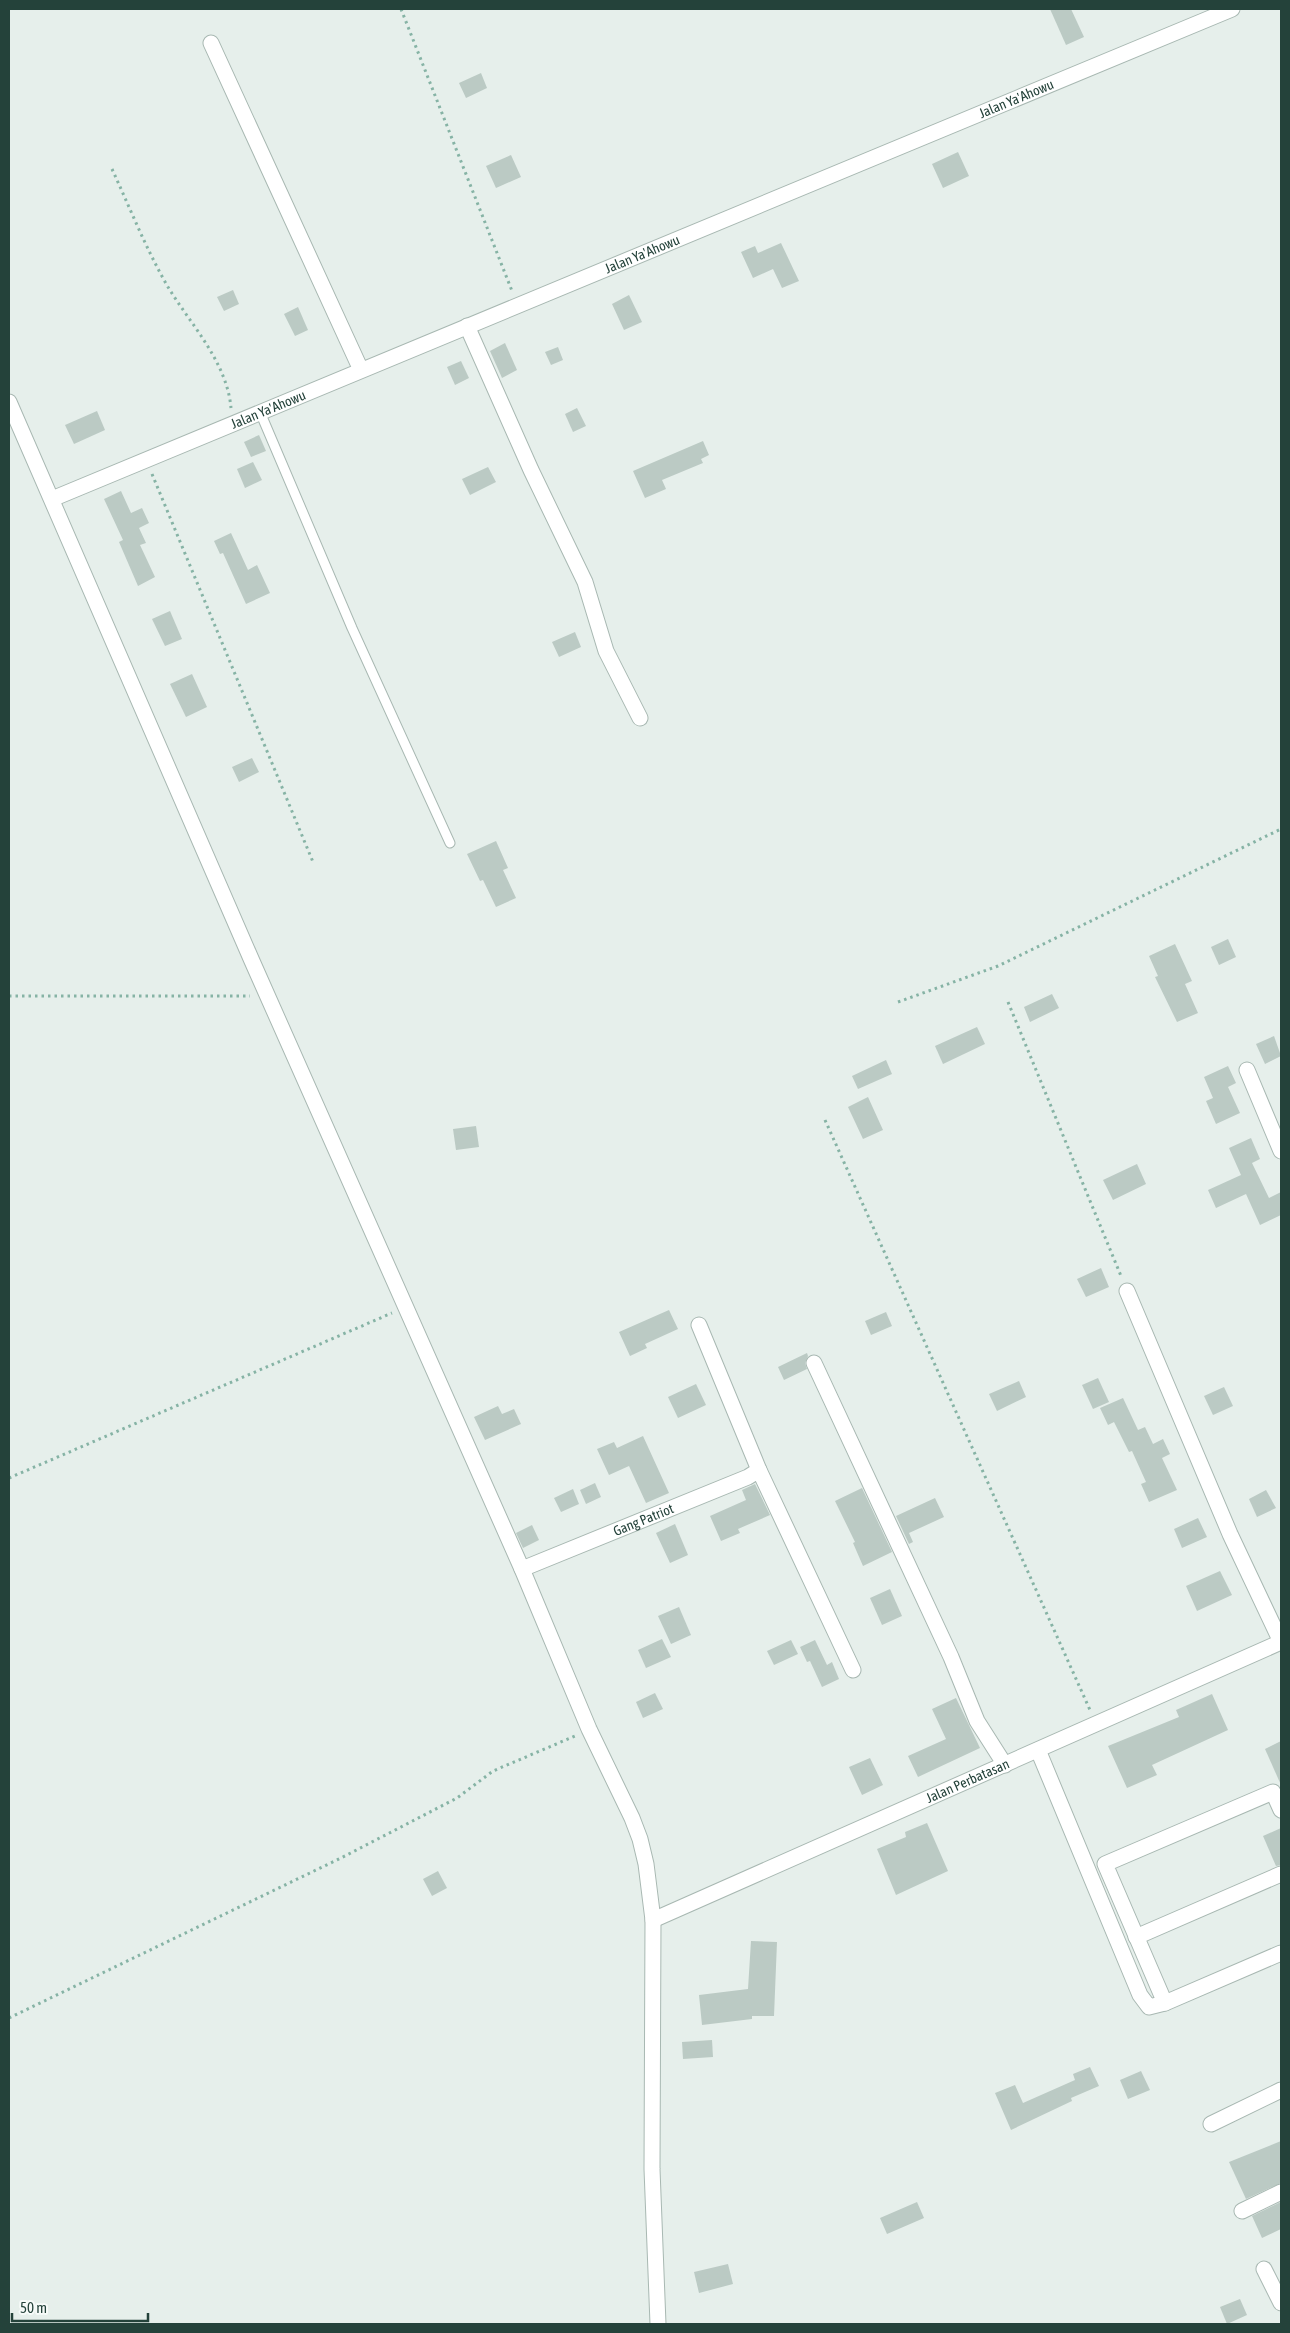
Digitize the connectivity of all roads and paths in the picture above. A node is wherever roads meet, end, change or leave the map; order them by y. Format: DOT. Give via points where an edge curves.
graph roads {
  1 [pos="401,9"];
  2 [pos="1232,9"];
  3 [pos="211,43"];
  4 [pos="112,169"];
  5 [pos="518,305"];
  6 [pos="467,326"];
  7 [pos="361,370"];
  8 [pos="9,402"];
  9 [pos="260,412"];
  10 [pos="232,424"];
  11 [pos="146,460"];
  12 [pos="52,499"];
  13 [pos="640,718"];
  14 [pos="1281,829"];
  15 [pos="450,843"];
  16 [pos="314,862"];
  17 [pos="9,996"];
  18 [pos="268,996"];
  19 [pos="898,1002"];
  20 [pos="1008,1002"];
  21 [pos="1247,1070"];
  22 [pos="825,1120"];
  23 [pos="1281,1151"];
  24 [pos="1127,1291"];
  25 [pos="406,1307"];
  26 [pos="698,1325"];
  27 [pos="814,1364"];
  28 [pos="760,1472"];
  29 [pos="9,1478"];
  30 [pos="522,1569"];
  31 [pos="1281,1642"];
  32 [pos="853,1670"];
  33 [pos="1097,1724"];
  34 [pos="589,1729"];
  35 [pos="1038,1750"];
  36 [pos="1004,1765"];
  37 [pos="1281,1810"];
  38 [pos="1281,1874"];
  39 [pos="653,1920"];
  40 [pos="1136,1937"];
  41 [pos="1281,1953"];
  42 [pos="1165,2002"];
  43 [pos="9,2018"];
  44 [pos="1281,2090"];
  45 [pos="1211,2124"];
  46 [pos="1281,2192"];
  47 [pos="1242,2210"];
  48 [pos="1264,2269"];
  49 [pos="1281,2303"];
  50 [pos="658,2324"];
  1 -- 5 [label="path"];
  2 -- 5 [label="street, Jalan Ya'Ahowu"];
  3 -- 7 [label="street"];
  4 -- 10 [label="path" via="168,287 216,361 230,392"];
  5 -- 6 [label="street, Jalan Ya'Ahowu"];
  6 -- 7 [label="street, Jalan Ya'Ahowu"];
  6 -- 13 [label="street" via="585,582 606,651"];
  7 -- 9 [label="street, Jalan Ya'Ahowu"];
  8 -- 12 [label="street"];
  9 -- 10 [label="street, Jalan Ya'Ahowu"];
  9 -- 15 [label="lane" via="352,628"];
  10 -- 11 [label="street, Jalan Ya'Ahowu"];
  11 -- 12 [label="street, Jalan Ya'Ahowu"];
  11 -- 16 [label="path"];
  12 -- 18 [label="street"];
  14 -- 19 [label="path" via="998,966"];
  17 -- 18 [label="path"];
  18 -- 25 [label="street"];
  20 -- 24 [label="path"];
  21 -- 23 [label="street"];
  22 -- 33 [label="path"];
  24 -- 31 [label="street" via="1230,1534"];
  25 -- 29 [label="path"];
  25 -- 30 [label="street"];
  26 -- 28 [label="street"];
  27 -- 36 [label="street" via="976,1720"];
  28 -- 30 [label="street, Gang Patriot"];
  28 -- 32 [label="street"];
  30 -- 34 [label="street"];
  31 -- 33 [label="street, Jalan Perbatasan"];
  33 -- 35 [label="street, Jalan Perbatasan"];
  34 -- 39 [label="street" via="640,1839"];
  34 -- 43 [label="path" via="494,1771 457,1798 341,1858"];
  35 -- 36 [label="street, Jalan Perbatasan"];
  35 -- 42 [label="street" via="1140,1995 1149,2006"];
  36 -- 39 [label="street, Jalan Perbatasan"];
  37 -- 40 [label="street" via="1273,1792 1105,1864"];
  38 -- 40 [label="street"];
  39 -- 50 [label="street" via="652,2169"];
  40 -- 42 [label="street"];
  41 -- 42 [label="street"];
  44 -- 45 [label="street"];
  46 -- 47 [label="street"];
  48 -- 49 [label="street"];
}
